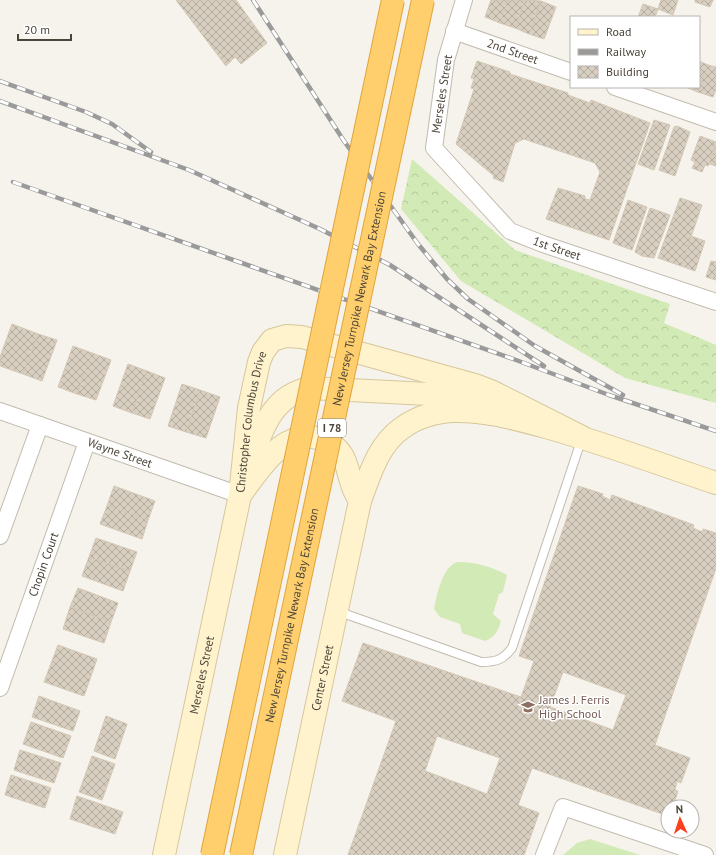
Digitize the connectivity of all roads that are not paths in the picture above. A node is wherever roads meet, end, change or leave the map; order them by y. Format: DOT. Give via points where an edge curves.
graph roads {
  1 [pos="393,0"];
  2 [pos="423,0"];
  3 [pos="464,0"];
  4 [pos="454,31"];
  5 [pos="570,72"];
  6 [pos="618,88"];
  7 [pos="716,122"];
  8 [pos="435,142"];
  9 [pos="716,302"];
  10 [pos="0,411"];
  11 [pos="546,419"];
  12 [pos="40,425"];
  13 [pos="582,437"];
  14 [pos="87,442"];
  15 [pos="716,483"];
  16 [pos="240,495"];
  17 [pos="360,500"];
  18 [pos="0,536"];
  19 [pos="337,611"];
  20 [pos="0,688"];
  21 [pos="164,855"];
  22 [pos="212,855"];
  23 [pos="241,855"];
  24 [pos="285,855"];
  25 [pos="544,855"];
  26 [pos="705,855"];
  1 -- 22 [label="highway, I 78, bridge"];
  2 -- 23 [label="highway, New Jersey Turnpike Newark Bay Extension / I 78, bridge"];
  3 -- 4 [label="street, Merseles Street"];
  4 -- 5 [label="street, 2nd Street"];
  4 -- 8 [label="street, Merseles Street" via="446,60"];
  6 -- 7 [label="street"];
  8 -- 9 [label="street, 1st Street" via="434,148 510,231"];
  10 -- 12 [label="street, Wayne Street"];
  11 -- 13 [label="main road, Christopher Columbus Drive"];
  11 -- 16 [label="main road, Christopher Columbus Drive" via="462,396 310,388 301,390 292,393 281,402 264,425"];
  11 -- 16 [label="main road, Christopher Columbus Drive" via="493,392 458,379 302,337 278,337 267,344 262,352 255,375"];
  12 -- 14 [label="street, Wayne Street"];
  12 -- 18 [label="street"];
  13 -- 15 [label="main road, Christopher Columbus Drive"];
  13 -- 17 [label="main road, Christopher Columbus Drive" via="490,414 454,411 426,416 401,429 381,450"];
  13 -- 19 [label="lane" via="512,648 504,658 494,662 481,662"];
  14 -- 16 [label="street, Wayne Street"];
  14 -- 20 [label="street, Chopin Court"];
  16 -- 17 [label="main road" via="283,445 306,436 334,445 341,454"];
  16 -- 21 [label="main road, Merseles Street"];
  17 -- 19 [label="main road, Center Street"];
  19 -- 24 [label="main road, Center Street"];
  25 -- 26 [label="street" via="563,807"];
}
